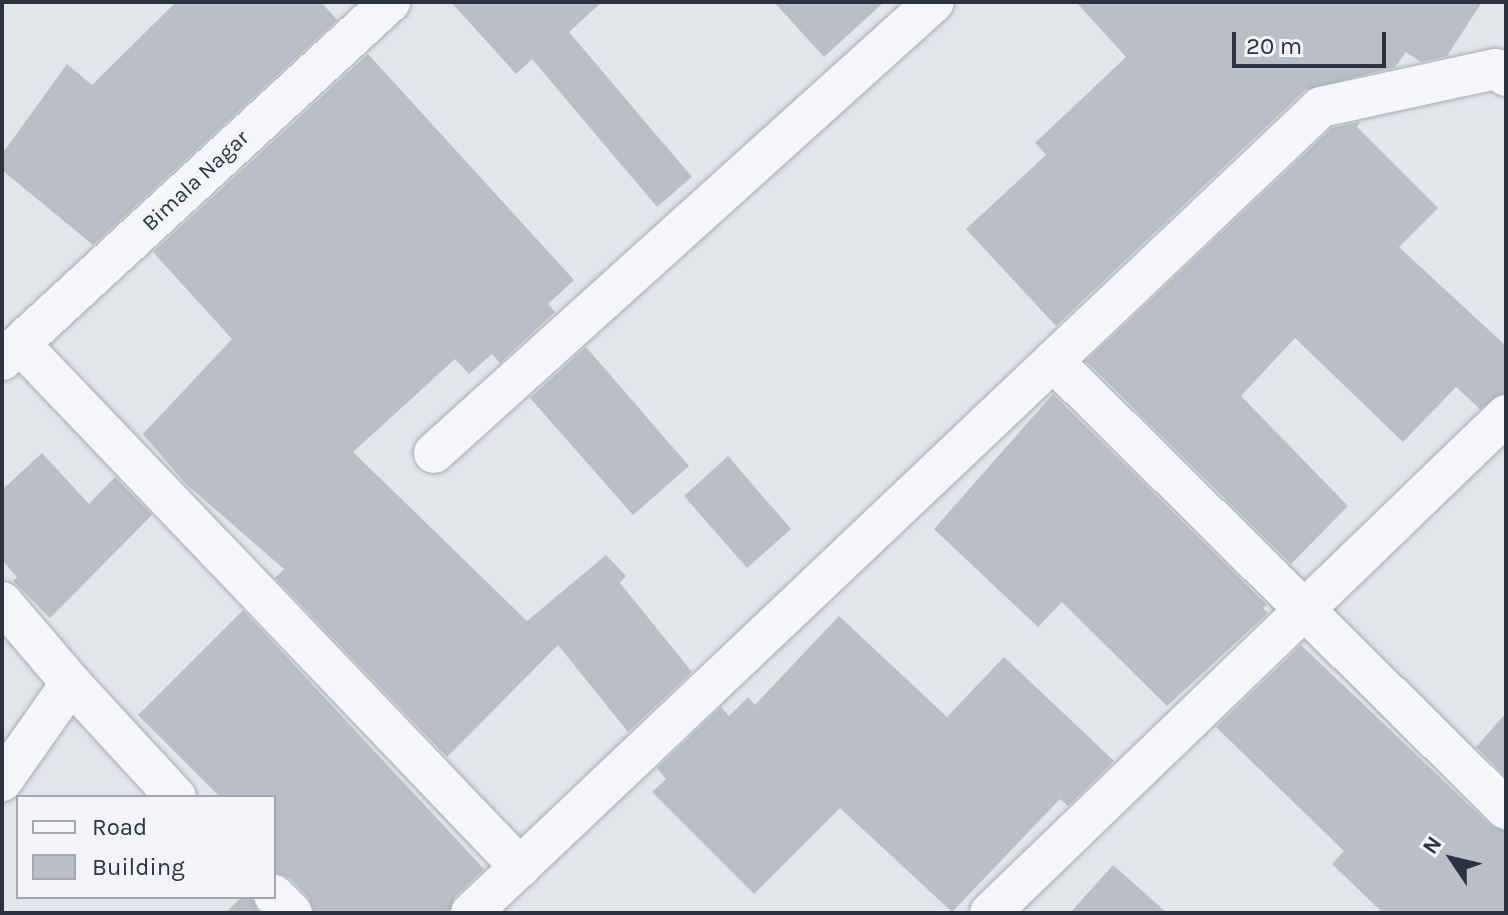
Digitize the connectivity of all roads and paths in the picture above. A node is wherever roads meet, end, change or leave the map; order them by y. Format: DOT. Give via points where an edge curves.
graph roads {
  1 [pos="390,2"];
  2 [pos="934,2"];
  3 [pos="1503,66"];
  4 [pos="11,352"];
  5 [pos="1053,361"];
  6 [pos="1506,415"];
  7 [pos="434,453"];
  8 [pos="2,602"];
  9 [pos="1303,609"];
  10 [pos="71,683"];
  11 [pos="2,781"];
  12 [pos="174,795"];
  13 [pos="1506,809"];
  14 [pos="520,867"];
  15 [pos="276,897"];
  16 [pos="292,913"];
  17 [pos="471,913"];
  18 [pos="990,913"];
  1 -- 4 [label="street, Bimala Nagar"];
  2 -- 7 [label="street"];
  3 -- 5 [label="street" via="1321,107"];
  4 -- 14 [label="street"];
  5 -- 9 [label="street"];
  5 -- 14 [label="street"];
  6 -- 9 [label="street"];
  8 -- 10 [label="street"];
  9 -- 13 [label="street"];
  9 -- 18 [label="street"];
  10 -- 11 [label="street"];
  10 -- 12 [label="street"];
  14 -- 17 [label="street"];
  15 -- 16 [label="street"];
}
